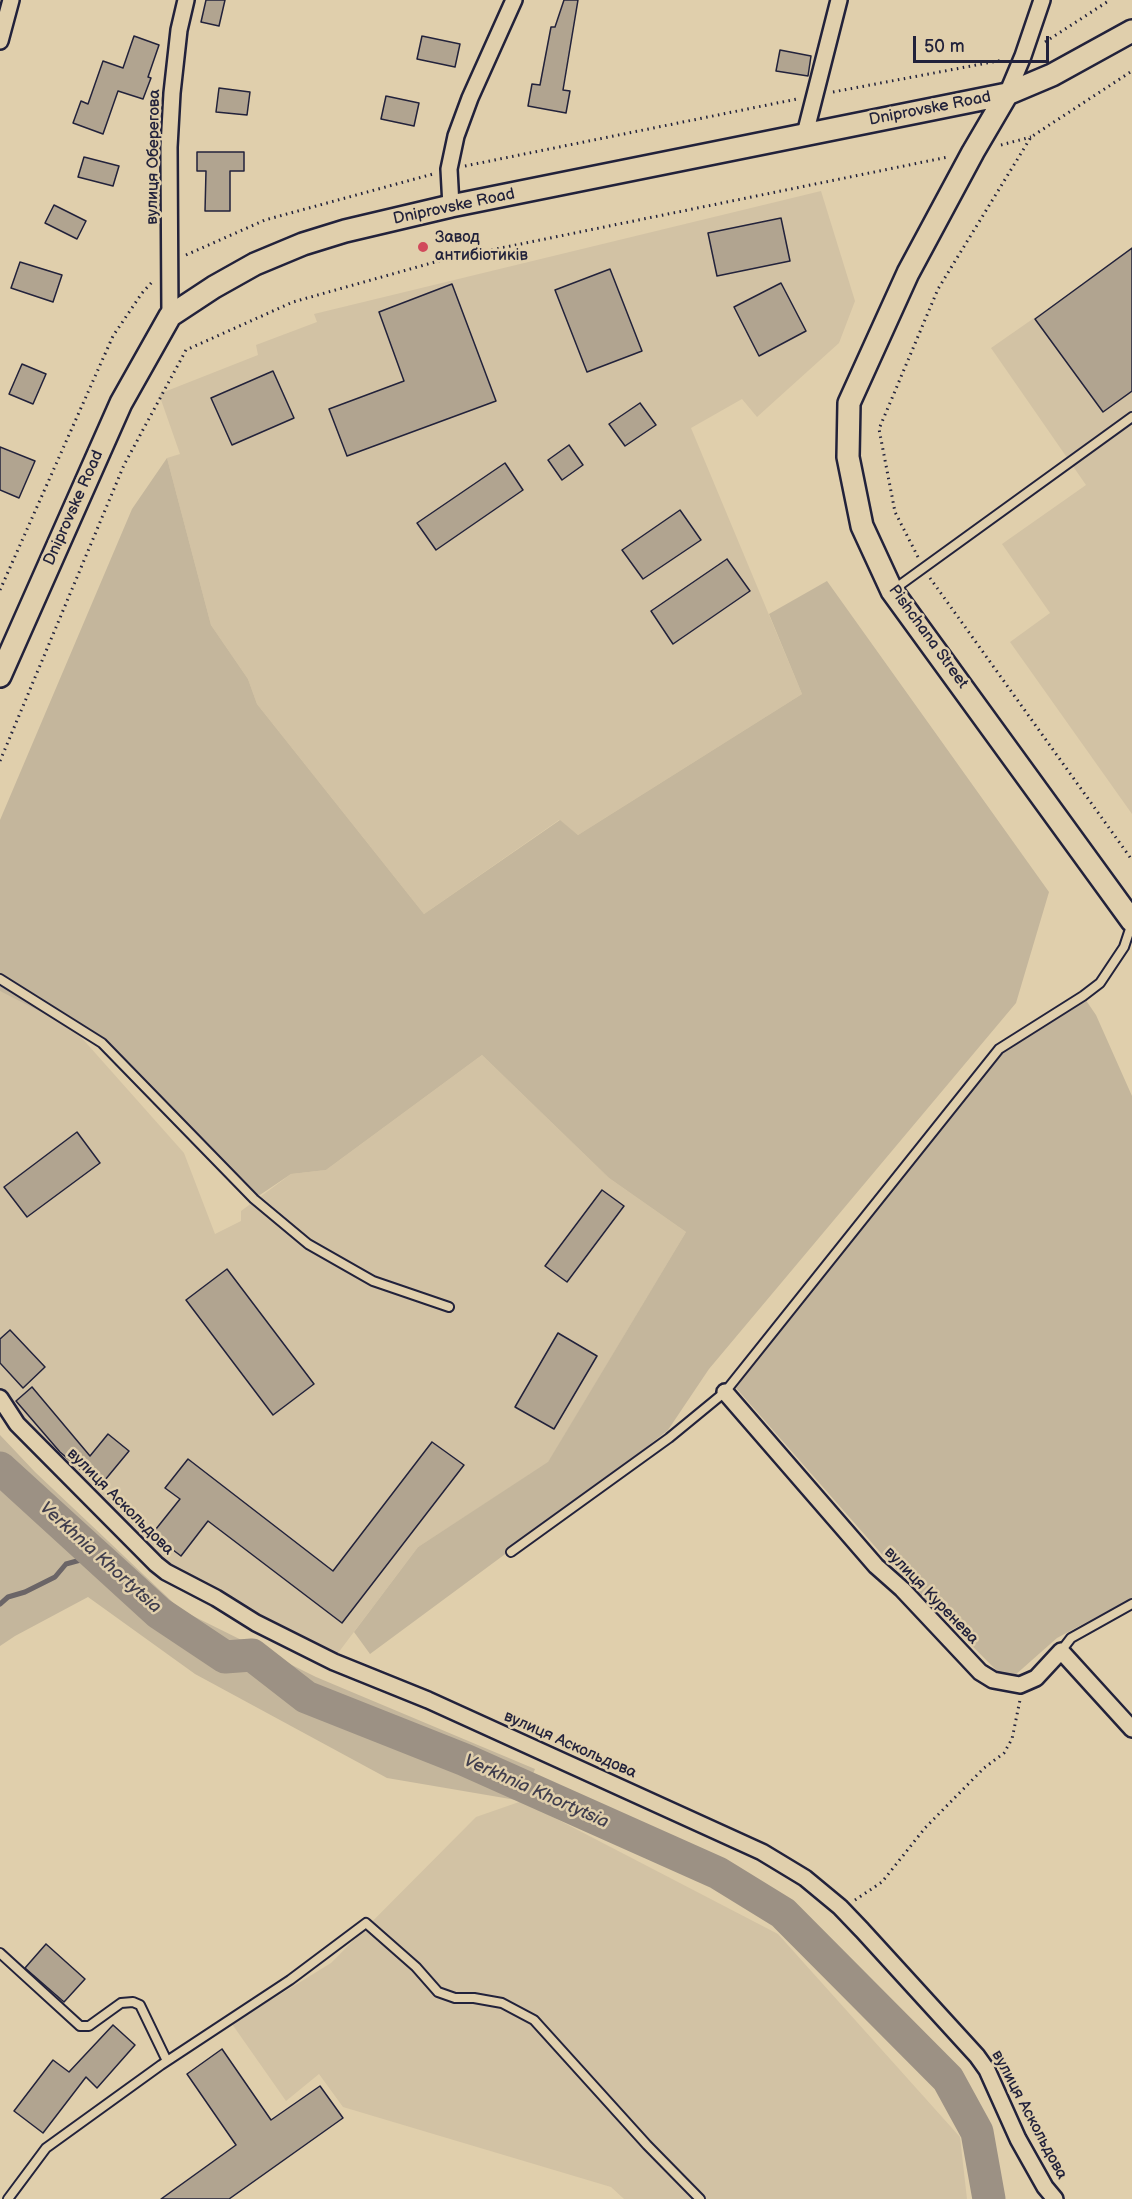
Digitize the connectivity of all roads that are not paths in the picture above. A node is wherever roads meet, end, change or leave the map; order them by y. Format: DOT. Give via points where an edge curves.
graph roads {
  1 [pos="11,0"];
  2 [pos="186,0"];
  3 [pos="514,0"];
  4 [pos="838,0"];
  5 [pos="1042,0"];
  6 [pos="1132,31"];
  7 [pos="0,41"];
  8 [pos="1007,94"];
  9 [pos="805,134"];
  10 [pos="451,206"];
  11 [pos="170,316"];
  12 [pos="1132,417"];
  13 [pos="892,591"];
  14 [pos="0,675"];
  15 [pos="1132,921"];
  16 [pos="0,980"];
  17 [pos="449,1307"];
  18 [pos="725,1392"];
  19 [pos="0,1398"];
  20 [pos="511,1552"];
  21 [pos="1132,1605"];
  22 [pos="1061,1651"];
  23 [pos="1132,1729"];
  24 [pos="0,1953"];
  25 [pos="167,2061"];
  26 [pos="8,2199"];
  27 [pos="700,2199"];
  28 [pos="1055,2199"];
  1 -- 7 [label="street"];
  2 -- 11 [label="street, вулиця Оберегова" via="179,30 169,147"];
  3 -- 10 [label="street" via="456,136 449,170"];
  4 -- 9 [label="street"];
  5 -- 8 [label="street"];
  6 -- 8 [label="street, Dniprovske Road" via="1052,75"];
  8 -- 9 [label="street, Dniprovske Road"];
  8 -- 13 [label="street, Pishchana Street" via="908,273 849,403 848,457 854,494 862,526"];
  9 -- 10 [label="street, Dniprovske Road"];
  10 -- 11 [label="street, Dniprovske Road" via="303,244 255,264"];
  11 -- 14 [label="street, Dniprovske Road" via="121,403"];
  12 -- 13 [label="lane"];
  13 -- 15 [label="street, Pishchana Street"];
  15 -- 18 [label="lane" via="1124,947 1100,983 999,1049"];
  16 -- 17 [label="lane" via="102,1043 254,1198 308,1244 373,1281"];
  18 -- 20 [label="lane" via="669,1438"];
  18 -- 22 [label="street, вулиця Куренева" via="876,1566 963,1655 993,1680 1020,1685 1035,1678"];
  19 -- 28 [label="street, вулиця Аскольдова" via="17,1424 166,1572 334,1662 428,1700 762,1852 805,1878 840,1907 977,2056 1018,2139"];
  21 -- 22 [label="lane" via="1071,1638"];
  22 -- 23 [label="street"];
  24 -- 25 [label="lane" via="80,2026 89,2026 121,2003 140,2005"];
  25 -- 26 [label="lane" via="46,2148"];
  25 -- 27 [label="lane" via="290,1980 366,1923 438,1992 455,1998 502,2003 534,2020"];
}
